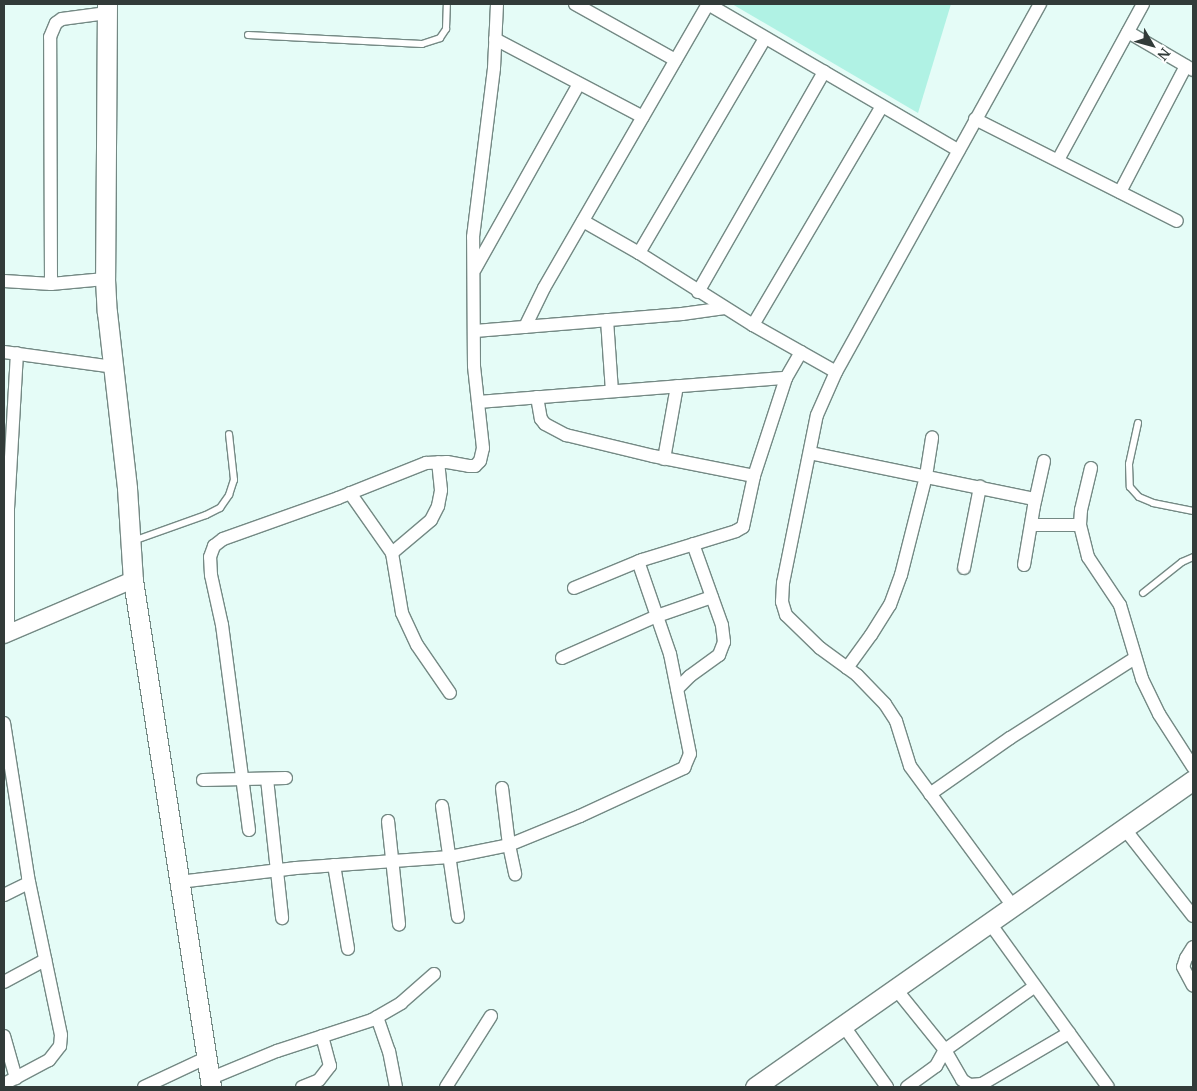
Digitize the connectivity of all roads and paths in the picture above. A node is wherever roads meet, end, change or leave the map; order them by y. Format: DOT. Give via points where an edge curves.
graph roads {
  1 [pos="448,4"];
  2 [pos="497,4"];
  3 [pos="575,4"];
  4 [pos="708,4"];
  5 [pos="1040,4"];
  6 [pos="1143,4"];
  7 [pos="107,9"];
  8 [pos="1128,32"];
  9 [pos="248,35"];
  10 [pos="766,38"];
  11 [pos="495,39"];
  12 [pos="675,60"];
  13 [pos="1190,68"];
  14 [pos="824,72"];
  15 [pos="579,84"];
  16 [pos="882,106"];
  17 [pos="643,117"];
  18 [pos="976,118"];
  19 [pos="958,150"];
  20 [pos="1058,160"];
  21 [pos="1120,192"];
  22 [pos="583,220"];
  23 [pos="1178,221"];
  24 [pos="639,253"];
  25 [pos="475,270"];
  26 [pos="105,279"];
  27 [pos="4,281"];
  28 [pos="51,284"];
  29 [pos="698,292"];
  30 [pos="725,308"];
  31 [pos="607,320"];
  32 [pos="753,325"];
  33 [pos="526,327"];
  34 [pos="475,331"];
  35 [pos="801,352"];
  36 [pos="10,353"];
  37 [pos="113,367"];
  38 [pos="836,372"];
  39 [pos="786,378"];
  40 [pos="677,386"];
  41 [pos="612,391"];
  42 [pos="537,397"];
  43 [pos="478,402"];
  44 [pos="1138,424"];
  45 [pos="8,430"];
  46 [pos="229,434"];
  47 [pos="932,436"];
  48 [pos="810,453"];
  49 [pos="664,459"];
  50 [pos="1044,460"];
  51 [pos="438,462"];
  52 [pos="1091,468"];
  53 [pos="754,476"];
  54 [pos="926,476"];
  55 [pos="980,487"];
  56 [pos="350,493"];
  57 [pos="1035,499"];
  58 [pos="6,509"];
  59 [pos="1193,512"];
  60 [pos="1031,525"];
  61 [pos="1080,525"];
  62 [pos="130,542"];
  63 [pos="693,544"];
  64 [pos="392,553"];
  65 [pos="1193,558"];
  66 [pos="638,561"];
  67 [pos="1024,565"];
  68 [pos="964,568"];
  69 [pos="133,580"];
  70 [pos="574,588"];
  71 [pos="1143,593"];
  72 [pos="712,596"];
  73 [pos="657,616"];
  74 [pos="6,634"];
  75 [pos="562,658"];
  76 [pos="1136,658"];
  77 [pos="847,668"];
  78 [pos="677,689"];
  79 [pos="450,693"];
  80 [pos="4,723"];
  81 [pos="7,756"];
  82 [pos="1193,767"];
  83 [pos="267,778"];
  84 [pos="286,778"];
  85 [pos="242,779"];
  86 [pos="203,780"];
  87 [pos="1193,780"];
  88 [pos="502,788"];
  89 [pos="930,794"];
  90 [pos="442,806"];
  91 [pos="388,821"];
  92 [pos="1124,828"];
  93 [pos="249,830"];
  94 [pos="509,845"];
  95 [pos="450,857"];
  96 [pos="393,860"];
  97 [pos="334,865"];
  98 [pos="277,871"];
  99 [pos="515,874"];
  100 [pos="179,882"];
  101 [pos="29,883"];
  102 [pos="4,895"];
  103 [pos="1012,905"];
  104 [pos="1193,916"];
  105 [pos="458,917"];
  106 [pos="282,918"];
  107 [pos="989,922"];
  108 [pos="399,924"];
  109 [pos="1193,947"];
  110 [pos="348,949"];
  111 [pos="46,960"];
  112 [pos="434,974"];
  113 [pos="4,982"];
  114 [pos="1035,986"];
  115 [pos="1193,986"];
  116 [pos="895,988"];
  117 [pos="491,1016"];
  118 [pos="377,1017"];
  119 [pos="843,1025"];
  120 [pos="1069,1033"];
  121 [pos="4,1036"];
  122 [pos="322,1036"];
  123 [pos="945,1050"];
  124 [pos="206,1058"];
  125 [pos="16,1078"];
  126 [pos="210,1083"];
  127 [pos="4,1084"];
  128 [pos="144,1087"];
  129 [pos="302,1087"];
  130 [pos="396,1087"];
  131 [pos="446,1087"];
  132 [pos="755,1087"];
  133 [pos="888,1087"];
  134 [pos="907,1087"];
  135 [pos="1108,1087"];
  1 -- 9 [label="lane" via="446,29 440,38 422,44"];
  2 -- 11 [label="street"];
  3 -- 12 [label="street"];
  4 -- 10 [label="street"];
  4 -- 12 [label="street"];
  5 -- 18 [label="street"];
  6 -- 8 [label="street"];
  7 -- 26 [label="main road"];
  7 -- 28 [label="street" via="62,19 56,22 50,37"];
  8 -- 13 [label="street"];
  8 -- 20 [label="street"];
  10 -- 14 [label="street"];
  10 -- 24 [label="street"];
  11 -- 15 [label="street"];
  11 -- 25 [label="street" via="473,237"];
  12 -- 17 [label="street"];
  13 -- 21 [label="street"];
  14 -- 16 [label="street"];
  14 -- 29 [label="street"];
  15 -- 17 [label="street"];
  15 -- 25 [label="street"];
  16 -- 19 [label="street"];
  16 -- 32 [label="street"];
  17 -- 22 [label="street"];
  18 -- 19 [label="street"];
  18 -- 20 [label="street"];
  19 -- 38 [label="street"];
  20 -- 21 [label="street"];
  21 -- 23 [label="street"];
  22 -- 24 [label="street"];
  22 -- 33 [label="street"];
  24 -- 29 [label="street"];
  25 -- 34 [label="street"];
  26 -- 28 [label="street"];
  26 -- 37 [label="main road"];
  27 -- 28 [label="street"];
  29 -- 30 [label="street"];
  30 -- 31 [label="street"];
  30 -- 32 [label="street"];
  31 -- 33 [label="street"];
  31 -- 41 [label="street"];
  32 -- 35 [label="street"];
  33 -- 34 [label="street"];
  34 -- 43 [label="street"];
  35 -- 38 [label="street"];
  35 -- 39 [label="street"];
  36 -- 37 [label="street"];
  36 -- 45 [label="street"];
  37 -- 62 [label="main road"];
  38 -- 48 [label="street" via="817,415"];
  39 -- 40 [label="street"];
  39 -- 53 [label="street"];
  40 -- 41 [label="street"];
  40 -- 49 [label="street"];
  41 -- 42 [label="street"];
  42 -- 43 [label="street"];
  42 -- 49 [label="street" via="541,419 558,432"];
  43 -- 51 [label="street" via="480,461 475,466"];
  44 -- 59 [label="lane" via="1129,464 1130,487 1139,497 1153,504"];
  45 -- 58 [label="street"];
  46 -- 62 [label="lane" via="234,480 230,495 220,508"];
  47 -- 54 [label="street"];
  48 -- 54 [label="street"];
  48 -- 77 [label="street" via="783,583 782,602 786,615 797,628"];
  49 -- 53 [label="street"];
  50 -- 57 [label="street"];
  51 -- 56 [label="street" via="426,463"];
  51 -- 64 [label="street" via="441,490 431,520"];
  52 -- 61 [label="street"];
  53 -- 63 [label="street" via="743,527"];
  54 -- 55 [label="street"];
  54 -- 77 [label="street" via="890,605"];
  55 -- 57 [label="street"];
  55 -- 68 [label="street"];
  56 -- 64 [label="street"];
  56 -- 85 [label="street" via="223,539 214,546 210,556 210,575 222,626"];
  57 -- 60 [label="street"];
  58 -- 74 [label="street"];
  60 -- 61 [label="street"];
  60 -- 67 [label="street"];
  61 -- 76 [label="street" via="1088,557 1120,605"];
  62 -- 69 [label="main road"];
  63 -- 66 [label="street"];
  63 -- 72 [label="street"];
  64 -- 79 [label="street" via="402,613 417,645"];
  65 -- 71 [label="lane" via="1176,566"];
  66 -- 70 [label="street"];
  66 -- 73 [label="street"];
  69 -- 74 [label="street"];
  69 -- 100 [label="main road"];
  72 -- 73 [label="street"];
  72 -- 78 [label="street" via="722,625 723,649 710,664 690,676"];
  73 -- 75 [label="street"];
  73 -- 78 [label="street"];
  76 -- 82 [label="street" via="1142,679 1160,714"];
  76 -- 89 [label="street" via="1010,738"];
  77 -- 89 [label="street" via="863,681 893,716 910,766"];
  78 -- 94 [label="street" via="690,754 684,768"];
  80 -- 81 [label="street"];
  81 -- 101 [label="street"];
  83 -- 84 [label="street"];
  83 -- 85 [label="street"];
  83 -- 98 [label="street"];
  85 -- 86 [label="street"];
  85 -- 93 [label="street"];
  87 -- 92 [label="main road"];
  88 -- 94 [label="street"];
  89 -- 103 [label="street"];
  90 -- 95 [label="street"];
  91 -- 96 [label="street"];
  92 -- 103 [label="main road"];
  92 -- 104 [label="street"];
  94 -- 95 [label="street"];
  94 -- 99 [label="street"];
  95 -- 96 [label="street"];
  95 -- 105 [label="street"];
  96 -- 97 [label="street"];
  96 -- 108 [label="street"];
  97 -- 98 [label="street"];
  97 -- 110 [label="street"];
  98 -- 100 [label="street"];
  98 -- 106 [label="street"];
  100 -- 124 [label="main road"];
  101 -- 102 [label="street"];
  101 -- 111 [label="street"];
  103 -- 107 [label="main road"];
  107 -- 114 [label="street"];
  107 -- 116 [label="main road"];
  109 -- 115 [label="street" via="1183,966"];
  111 -- 113 [label="street"];
  111 -- 125 [label="street" via="60,1046 49,1060"];
  112 -- 118 [label="street" via="401,1003"];
  114 -- 120 [label="street"];
  114 -- 123 [label="street"];
  116 -- 119 [label="main road"];
  116 -- 123 [label="street"];
  117 -- 131 [label="street"];
  118 -- 122 [label="street"];
  118 -- 130 [label="street" via="389,1051"];
  119 -- 132 [label="main road"];
  119 -- 133 [label="street"];
  120 -- 123 [label="street" via="982,1084 970,1085 962,1080"];
  120 -- 135 [label="street"];
  121 -- 125 [label="street"];
  122 -- 126 [label="street" via="276,1051"];
  122 -- 129 [label="street" via="330,1066 319,1080"];
  123 -- 134 [label="street" via="936,1066"];
  124 -- 126 [label="main road"];
  124 -- 128 [label="street"];
  125 -- 127 [label="street"];
}
